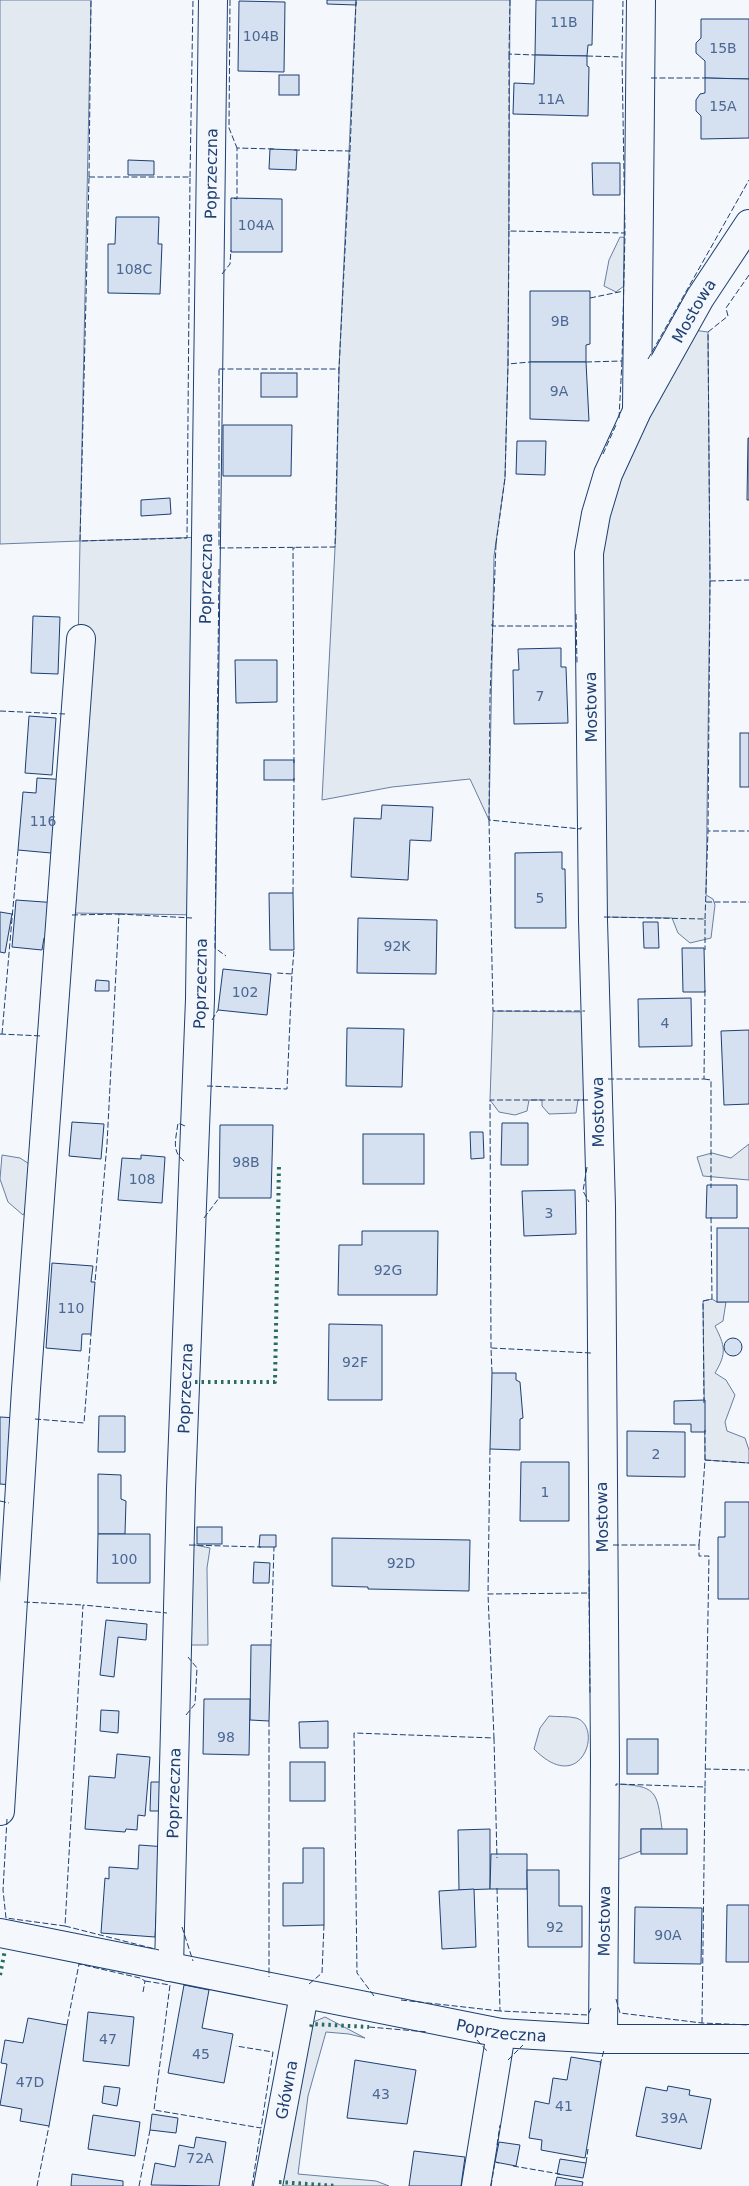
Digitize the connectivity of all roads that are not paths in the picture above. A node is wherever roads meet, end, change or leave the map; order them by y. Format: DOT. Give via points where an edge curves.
graph roads {
  1 [pos="213,0"];
  2 [pos="641,0"];
  3 [pos="749,224"];
  4 [pos="637,411"];
  5 [pos="81,639"];
  6 [pos="0,1811"];
  7 [pos="0,1933"];
  8 [pos="169,1967"];
  9 [pos="304,1995"];
  10 [pos="501,2032"];
  11 [pos="603,2039"];
  12 [pos="749,2040"];
  13 [pos="268,2186"];
  14 [pos="476,2186"];
  1 -- 8 [label="street, Poprzeczna" via="200,999 181,1489"];
  2 -- 4 [label="street"];
  3 -- 4 [label="street, Mostowa" via="700,298"];
  4 -- 11 [label="street, Mostowa" via="608,474 589,553 601,1206 605,1762"];
  5 -- 6 [label="street" via="26,1389"];
  7 -- 8 [label="street, Poprzeczna"];
  8 -- 9 [label="street, Poprzeczna"];
  9 -- 10 [label="street, Poprzeczna"];
  9 -- 13 [label="street, Główna"];
  10 -- 11 [label="street, Poprzeczna"];
  10 -- 14 [label="street"];
  11 -- 12 [label="street, Poprzeczna"];
}
